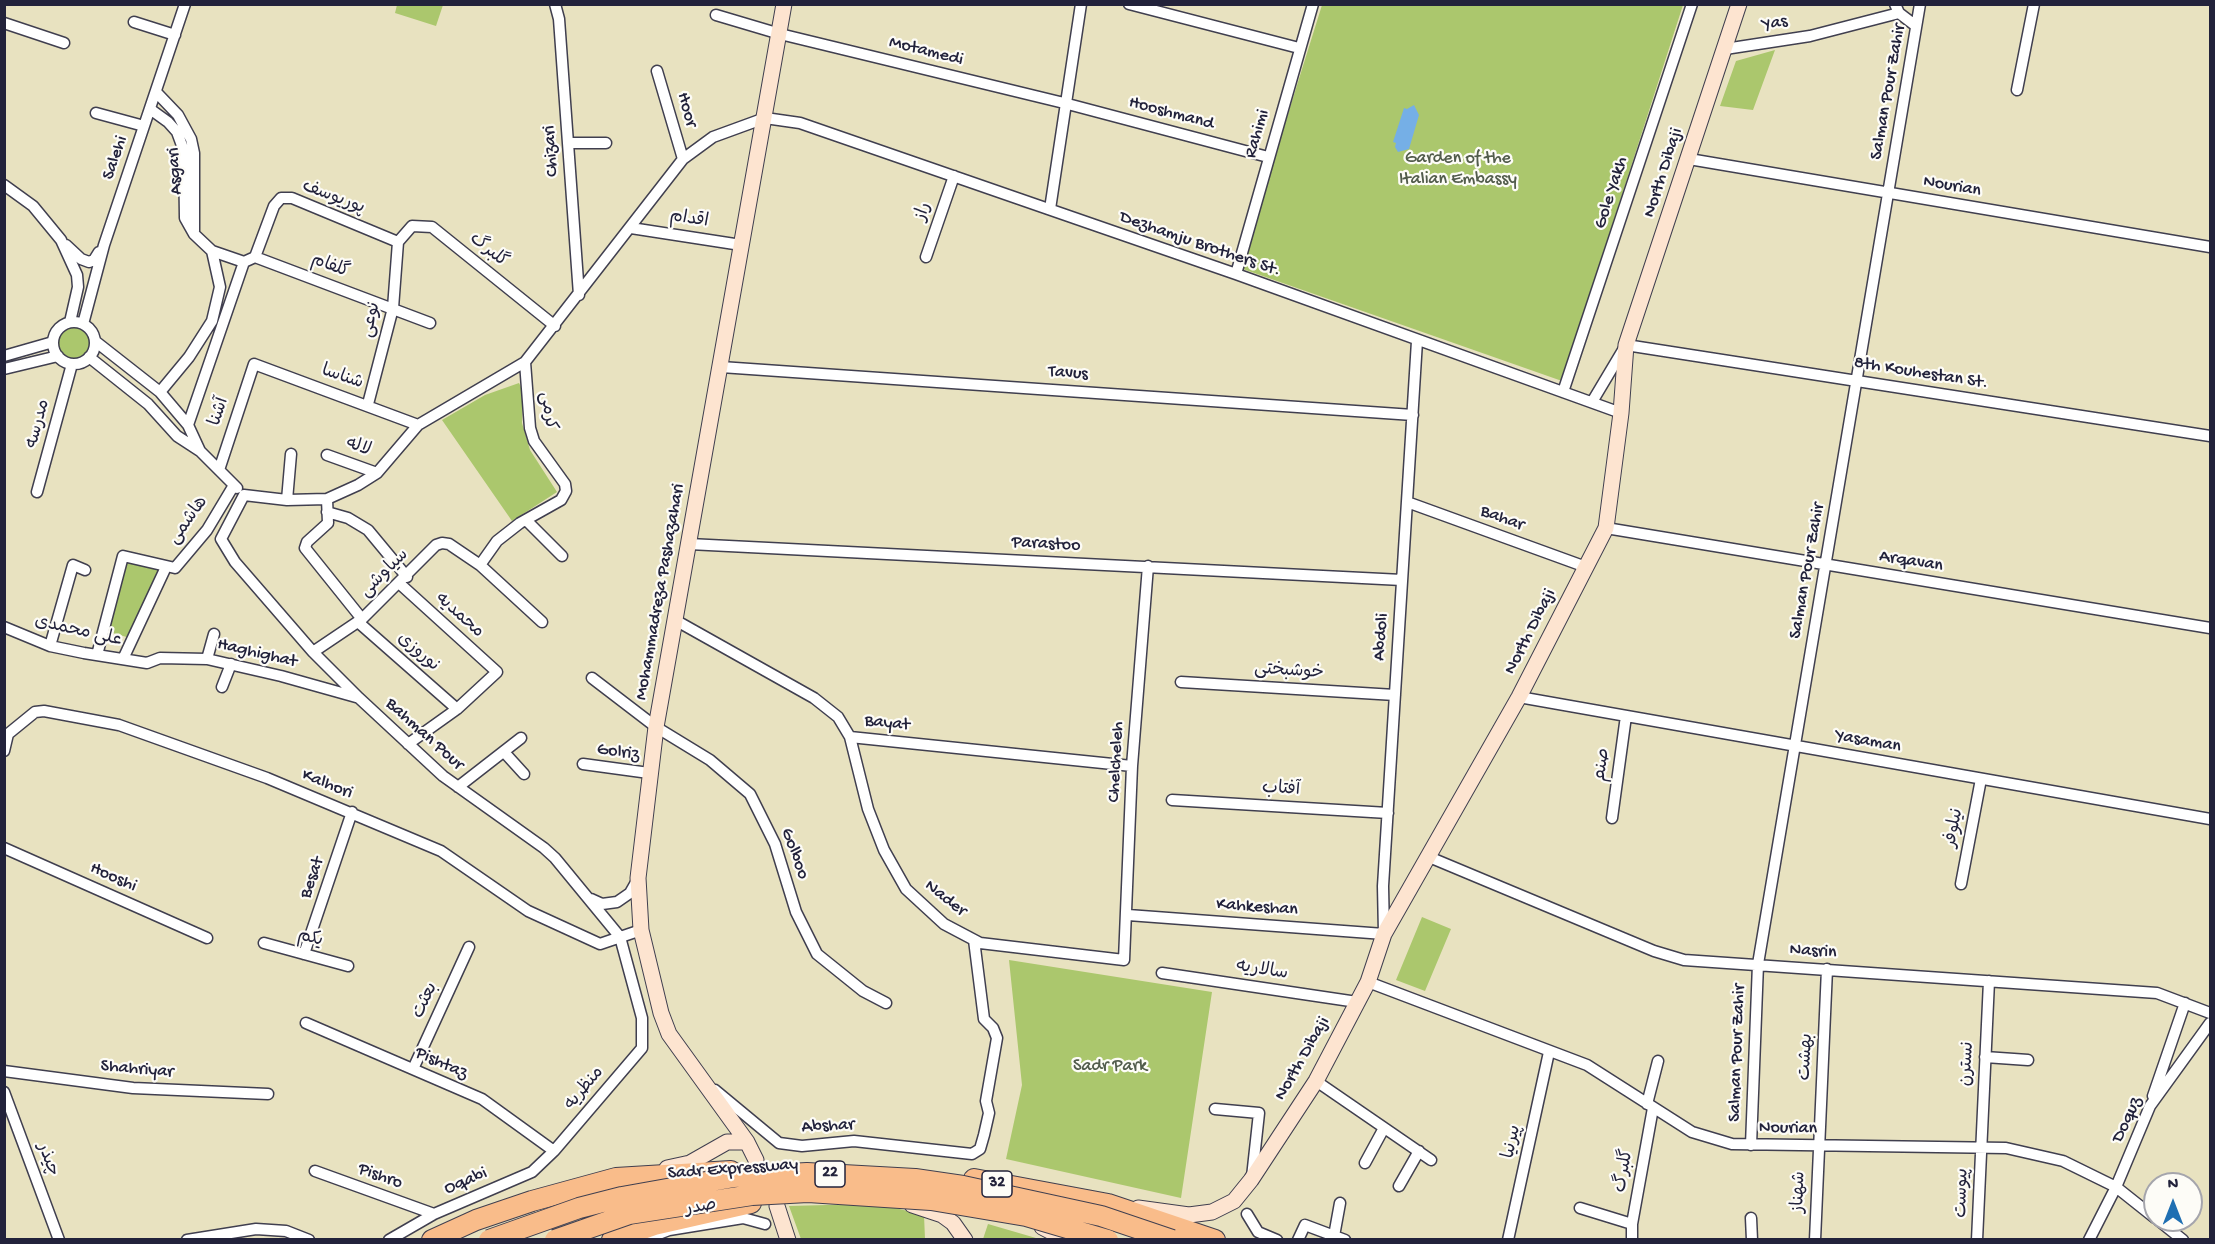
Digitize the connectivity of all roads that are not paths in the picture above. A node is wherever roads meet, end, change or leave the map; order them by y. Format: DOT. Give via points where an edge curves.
graph roads {
  1 [pos="185,4"];
  2 [pos="555,4"];
  3 [pos="784,4"];
  4 [pos="1080,4"];
  5 [pos="1129,4"];
  6 [pos="1313,4"];
  7 [pos="1692,4"];
  8 [pos="1739,4"];
  9 [pos="1920,4"];
  10 [pos="2034,4"];
  11 [pos="1897,9"];
  12 [pos="716,15"];
  13 [pos="134,22"];
  14 [pos="4,23"];
  15 [pos="1916,26"];
  16 [pos="780,34"];
  17 [pos="175,35"];
  18 [pos="64,43"];
  19 [pos="1299,48"];
  20 [pos="1725,49"];
  21 [pos="657,71"];
  22 [pos="2018,90"];
  23 [pos="156,92"];
  24 [pos="1064,103"];
  25 [pos="150,109"];
  26 [pos="96,113"];
  27 [pos="765,118"];
  28 [pos="144,126"];
  29 [pos="568,143"];
  30 [pos="606,143"];
  31 [pos="1269,157"];
  32 [pos="682,159"];
  33 [pos="1689,159"];
  34 [pos="954,177"];
  35 [pos="4,185"];
  36 [pos="1888,193"];
  37 [pos="1050,209"];
  38 [pos="631,228"];
  39 [pos="194,234"];
  40 [pos="61,240"];
  41 [pos="398,242"];
  42 [pos="104,245"];
  43 [pos="741,245"];
  44 [pos="2211,247"];
  45 [pos="212,252"];
  46 [pos="255,256"];
  47 [pos="926,258"];
  48 [pos="244,262"];
  49 [pos="1236,274"];
  50 [pos="579,295"];
  51 [pos="393,308"];
  52 [pos="70,322"];
  53 [pos="430,323"];
  54 [pos="83,324"];
  55 [pos="555,326"];
  56 [pos="95,341"];
  57 [pos="1417,341"];
  58 [pos="53,342"];
  59 [pos="1626,345"];
  60 [pos="4,356"];
  61 [pos="58,356"];
  62 [pos="89,357"];
  63 [pos="525,362"];
  64 [pos="72,364"];
  65 [pos="254,364"];
  66 [pos="721,367"];
  67 [pos="4,369"];
  68 [pos="1857,381"];
  69 [pos="160,392"];
  70 [pos="1563,392"];
  71 [pos="1592,402"];
  72 [pos="368,404"];
  73 [pos="1621,413"];
  74 [pos="1413,415"];
  75 [pos="188,425"];
  76 [pos="418,425"];
  77 [pos="2211,436"];
  78 [pos="200,451"];
  79 [pos="291,454"];
  80 [pos="327,455"];
  81 [pos="219,470"];
  82 [pos="377,473"];
  83 [pos="234,485"];
  84 [pos="37,492"];
  85 [pos="244,495"];
  86 [pos="327,499"];
  87 [pos="287,500"];
  88 [pos="1407,502"];
  89 [pos="327,512"];
  90 [pos="526,520"];
  91 [pos="1606,528"];
  92 [pos="207,530"];
  93 [pos="221,539"];
  94 [pos="689,544"];
  95 [pos="562,556"];
  96 [pos="1826,564"];
  97 [pos="480,565"];
  98 [pos="1148,566"];
  99 [pos="166,567"];
  100 [pos="1586,567"];
  101 [pos="85,570"];
  102 [pos="404,580"];
  103 [pos="1402,580"];
  104 [pos="675,620"];
  105 [pos="360,621"];
  106 [pos="542,622"];
  107 [pos="4,627"];
  108 [pos="2211,628"];
  109 [pos="214,634"];
  110 [pos="50,646"];
  111 [pos="313,652"];
  112 [pos="97,655"];
  113 [pos="123,659"];
  114 [pos="207,659"];
  115 [pos="147,663"];
  116 [pos="231,664"];
  117 [pos="592,678"];
  118 [pos="1181,682"];
  119 [pos="222,687"];
  120 [pos="1395,695"];
  121 [pos="1519,697"];
  122 [pos="359,698"];
  123 [pos="458,709"];
  124 [pos="1626,716"];
  125 [pos="656,727"];
  126 [pos="6,734"];
  127 [pos="850,736"];
  128 [pos="521,738"];
  129 [pos="408,744"];
  130 [pos="1795,746"];
  131 [pos="4,751"];
  132 [pos="504,752"];
  133 [pos="583,764"];
  134 [pos="1132,766"];
  135 [pos="524,774"];
  136 [pos="649,774"];
  137 [pos="1981,778"];
  138 [pos="458,787"];
  139 [pos="1172,800"];
  140 [pos="352,812"];
  141 [pos="1388,813"];
  142 [pos="1612,818"];
  143 [pos="2211,819"];
  144 [pos="4,848"];
  145 [pos="1428,857"];
  146 [pos="638,878"];
  147 [pos="1961,884"];
  148 [pos="1383,886"];
  149 [pos="1406,897"];
  150 [pos="587,898"];
  151 [pos="1128,915"];
  152 [pos="641,930"];
  153 [pos="1384,934"];
  154 [pos="620,937"];
  155 [pos="207,938"];
  156 [pos="974,940"];
  157 [pos="264,943"];
  158 [pos="470,946"];
  159 [pos="304,954"];
  160 [pos="1124,960"];
  161 [pos="1758,964"];
  162 [pos="348,966"];
  163 [pos="1827,969"];
  164 [pos="1162,973"];
  165 [pos="1368,981"];
  166 [pos="1989,981"];
  167 [pos="1357,1002"];
  168 [pos="886,1003"];
  169 [pos="2185,1003"];
  170 [pos="2211,1012"];
  171 [pos="306,1023"];
  172 [pos="2211,1023"];
  173 [pos="1550,1052"];
  174 [pos="1985,1057"];
  175 [pos="2028,1060"];
  176 [pos="1658,1061"];
  177 [pos="413,1069"];
  178 [pos="4,1071"];
  179 [pos="1316,1082"];
  180 [pos="705,1083"];
  181 [pos="4,1092"];
  182 [pos="268,1094"];
  183 [pos="1650,1106"];
  184 [pos="2150,1106"];
  185 [pos="1215,1109"];
  186 [pos="1384,1128"];
  187 [pos="747,1142"];
  188 [pos="1751,1145"];
  189 [pos="1819,1146"];
  190 [pos="1981,1148"];
  191 [pos="554,1151"];
  192 [pos="1419,1151"];
  193 [pos="1431,1160"];
  194 [pos="1365,1163"];
  195 [pos="757,1166"];
  196 [pos="315,1171"];
  197 [pos="616,1178"];
  198 [pos="1251,1180"];
  199 [pos="1399,1186"];
  200 [pos="2116,1187"];
  201 [pos="886,1199"];
  202 [pos="756,1202"];
  203 [pos="781,1202"];
  204 [pos="1340,1203"];
  205 [pos="1108,1204"];
  206 [pos="1580,1209"];
  207 [pos="2143,1209"];
  208 [pos="434,1214"];
  209 [pos="1247,1214"];
  210 [pos="1751,1218"];
  211 [pos="1025,1220"];
  212 [pos="765,1224"];
  213 [pos="1632,1224"];
  214 [pos="648,1232"];
  215 [pos="1339,1238"];
  216 [pos="59,1239"];
  217 [pos="187,1239"];
  218 [pos="309,1239"];
  219 [pos="389,1239"];
  220 [pos="432,1239"];
  221 [pos="489,1239"];
  222 [pos="555,1239"];
  223 [pos="566,1239"];
  224 [pos="612,1239"];
  225 [pos="788,1239"];
  226 [pos="965,1239"];
  227 [pos="1067,1239"];
  228 [pos="1096,1239"];
  229 [pos="1108,1239"];
  230 [pos="1172,1239"];
  231 [pos="1215,1239"];
  232 [pos="1277,1239"];
  233 [pos="1298,1239"];
  234 [pos="1508,1239"];
  235 [pos="1632,1239"];
  236 [pos="1752,1239"];
  237 [pos="1815,1239"];
  238 [pos="1977,1239"];
  239 [pos="2089,1239"];
  1 -- 17 [label="street, Salehi"];
  2 -- 29 [label="street, Chizari"];
  3 -- 16 [label="main road, Mohammadreza Pashazahari"];
  4 -- 24 [label="street"];
  5 -- 19 [label="street"];
  6 -- 19 [label="street, Rahimi"];
  7 -- 70 [label="street, Gole Yakh"];
  8 -- 20 [label="main road, North Dibaji"];
  9 -- 15 [label="street, Salman Pour Zahir"];
  10 -- 22 [label="street"];
  11 -- 15 [label="street, Yas"];
  11 -- 20 [label="street, Yas" via="1810,36"];
  12 -- 16 [label="street, Motamedi"];
  13 -- 17 [label="street"];
  14 -- 18 [label="street"];
  15 -- 36 [label="street, Salman Pour Zahir"];
  16 -- 24 [label="street, Motamedi"];
  16 -- 27 [label="main road, Mohammadreza Pashazahari"];
  17 -- 23 [label="street, Salehi"];
  19 -- 31 [label="street, Rahimi"];
  20 -- 33 [label="main road, North Dibaji"];
  21 -- 32 [label="street, Hoor"];
  23 -- 25 [label="street, Salehi"];
  23 -- 39 [label="street, Asgari" via="178,115 191,139"];
  24 -- 31 [label="street, Hooshmand"];
  24 -- 37 [label="street"];
  25 -- 28 [label="street, Salehi"];
  25 -- 39 [label="street" via="177,132 184,151 185,218"];
  26 -- 28 [label="street"];
  27 -- 32 [label="street" via="713,137"];
  27 -- 34 [label="street, Dezhamju Brothers St." via="800,123"];
  27 -- 43 [label="main road, Mohammadreza Pashazahari"];
  28 -- 42 [label="street, Salehi"];
  29 -- 30 [label="street"];
  29 -- 50 [label="street, Chizari"];
  31 -- 49 [label="street, Rahimi"];
  32 -- 38 [label="street"];
  33 -- 36 [label="street, Nourian"];
  33 -- 59 [label="main road, North Dibaji"];
  34 -- 37 [label="street, Dezhamju Brothers St."];
  34 -- 47 [label="street, راز"];
  35 -- 40 [label="street" via="33,206"];
  36 -- 44 [label="street, Nourian"];
  36 -- 68 [label="street, Salman Pour Zahir"];
  37 -- 49 [label="street, Dezhamju Brothers St."];
  38 -- 43 [label="street, اقدام"];
  38 -- 50 [label="street"];
  39 -- 45 [label="street"];
  40 -- 42 [label="street" via="89,262"];
  40 -- 52 [label="street" via="77,281"];
  41 -- 46 [label="street, پوریوسف" via="292,198 281,198 274,206"];
  41 -- 51 [label="street, نوعی"];
  41 -- 55 [label="street, گلبرگ" via="412,226 432,226"];
  42 -- 54 [label="street, Salehi"];
  43 -- 66 [label="main road, Mohammadreza Pashazahari"];
  45 -- 48 [label="street"];
  45 -- 69 [label="street" via="220,287 212,321"];
  46 -- 48 [label="street"];
  46 -- 51 [label="street, گلفام"];
  48 -- 75 [label="street"];
  49 -- 57 [label="street, Dezhamju Brothers St."];
  50 -- 55 [label="street"];
  51 -- 53 [label="street, گلفام"];
  51 -- 72 [label="street, نوعی"];
  52 -- 54 [label="street"];
  52 -- 58 [label="street" via="58,329"];
  54 -- 56 [label="street"];
  55 -- 63 [label="street"];
  56 -- 62 [label="street"];
  56 -- 69 [label="street"];
  57 -- 70 [label="street, Dezhamju Brothers St."];
  57 -- 74 [label="street, Abdoli"];
  58 -- 60 [label="street"];
  58 -- 61 [label="street"];
  59 -- 68 [label="street, 8th Kouhestan St."];
  59 -- 71 [label="street"];
  59 -- 73 [label="main road, North Dibaji"];
  61 -- 64 [label="street"];
  61 -- 67 [label="street"];
  62 -- 64 [label="street"];
  62 -- 78 [label="street" via="148,404 177,436"];
  63 -- 76 [label="street"];
  63 -- 90 [label="street, کرمی" via="534,441 566,491 561,500"];
  64 -- 84 [label="street, مدرسه"];
  65 -- 72 [label="street, شناسا"];
  65 -- 81 [label="street, آشنا"];
  66 -- 74 [label="street, Tavus"];
  66 -- 94 [label="main road, Mohammadreza Pashazahari"];
  68 -- 77 [label="street, 8th Kouhestan St."];
  68 -- 96 [label="street, Salman Pour Zahir"];
  69 -- 75 [label="street"];
  70 -- 71 [label="street, Dezhamju Brothers St."];
  71 -- 73 [label="street, Dezhamju Brothers St."];
  72 -- 76 [label="street, شناسا"];
  73 -- 91 [label="main road, North Dibaji"];
  74 -- 88 [label="street, Abdoli"];
  75 -- 78 [label="street"];
  76 -- 82 [label="street"];
  78 -- 81 [label="street"];
  79 -- 87 [label="street"];
  80 -- 82 [label="street, لاله"];
  81 -- 83 [label="street"];
  82 -- 86 [label="street"];
  83 -- 85 [label="street"];
  83 -- 92 [label="street, هاشمی"];
  85 -- 87 [label="street"];
  85 -- 93 [label="street, هاشمی"];
  86 -- 87 [label="street"];
  86 -- 89 [label="street, نوروزی"];
  88 -- 100 [label="street, Bahar"];
  88 -- 103 [label="street, Abdoli"];
  89 -- 102 [label="street, محمدیه" via="368,530"];
  89 -- 105 [label="street, نوروزی" via="328,523 307,542 306,548"];
  90 -- 95 [label="street"];
  90 -- 97 [label="street" via="497,542"];
  91 -- 96 [label="street, Arqavan"];
  91 -- 100 [label="main road, North Dibaji"];
  92 -- 93 [label="street" via="207,536"];
  92 -- 99 [label="street, هاشمی" via="175,568"];
  93 -- 111 [label="street, Bahman Pour" via="235,562"];
  94 -- 98 [label="street, Parastoo"];
  94 -- 104 [label="main road, Mohammadreza Pashazahari"];
  96 -- 108 [label="street, Arqavan"];
  96 -- 130 [label="street, Salman Pour Zahir"];
  97 -- 102 [label="street, سیاوشی" via="442,543"];
  97 -- 106 [label="street"];
  98 -- 103 [label="street, Parastoo"];
  98 -- 134 [label="street, Chelcheleh"];
  99 -- 112 [label="street, هاشمی" via="123,556"];
  99 -- 113 [label="street, هاشمی"];
  100 -- 121 [label="main road, North Dibaji"];
  101 -- 110 [label="street" via="74,565"];
  102 -- 105 [label="street, سیاوشی"];
  102 -- 123 [label="street, محمدیه" via="497,672"];
  103 -- 120 [label="street, Abdoli"];
  104 -- 125 [label="main road, Mohammadreza Pashazahari"];
  104 -- 127 [label="street, Bayat" via="814,699 838,717"];
  105 -- 111 [label="street, سیاوشی"];
  105 -- 123 [label="street, نوروزی"];
  107 -- 110 [label="street, علی محمدی"];
  109 -- 114 [label="street"];
  110 -- 112 [label="street, علی محمدی"];
  111 -- 122 [label="street, Bahman Pour"];
  112 -- 113 [label="street, علی محمدی"];
  113 -- 115 [label="street, علی محمدی"];
  114 -- 115 [label="street, Haghighat" via="160,658"];
  114 -- 116 [label="street, Haghighat"];
  116 -- 119 [label="street"];
  116 -- 122 [label="street, Haghighat"];
  117 -- 125 [label="street, Golboo"];
  118 -- 120 [label="street, خوشبختی"];
  120 -- 141 [label="street, Abdoli"];
  121 -- 124 [label="street, Yasaman"];
  121 -- 145 [label="main road, North Dibaji"];
  122 -- 129 [label="street, Bahman Pour"];
  123 -- 129 [label="street"];
  124 -- 130 [label="street, Yasaman"];
  124 -- 142 [label="street, صنم"];
  125 -- 136 [label="main road, Mohammadreza Pashazahari"];
  125 -- 168 [label="street, Golboo" via="710,760 750,794 776,844 796,912 817,954 863,991"];
  126 -- 131 [label="street"];
  126 -- 140 [label="street, Kalhori" via="35,712 111,723"];
  127 -- 134 [label="street, Bayat"];
  127 -- 156 [label="street, Nader" via="868,809 884,850 906,889 944,924"];
  128 -- 132 [label="street"];
  129 -- 138 [label="street, Bahman Pour"];
  130 -- 137 [label="street, Yasaman"];
  130 -- 161 [label="street, Salman Pour Zahir"];
  132 -- 135 [label="street"];
  132 -- 138 [label="street"];
  133 -- 136 [label="street, Golriz"];
  134 -- 151 [label="street, Chelcheleh"];
  136 -- 146 [label="main road, Mohammadreza Pashazahari"];
  137 -- 143 [label="street, Yasaman"];
  137 -- 147 [label="street, نیلوفر"];
  138 -- 150 [label="street, Bahman Pour" via="544,848"];
  139 -- 141 [label="street, آفتاب"];
  140 -- 154 [label="street, Kalhori" via="441,851 528,910 600,944"];
  140 -- 159 [label="street, Besat"];
  141 -- 148 [label="street, Abdoli"];
  144 -- 155 [label="street, Hooshi"];
  145 -- 149 [label="main road, North Dibaji"];
  145 -- 161 [label="street, Nasrin" via="1654,951 1684,960"];
  146 -- 150 [label="street" via="630,893 617,902 602,904"];
  146 -- 152 [label="main road, Mohammadreza Pashazahari"];
  148 -- 149 [label="street" via="1392,898"];
  148 -- 153 [label="street, Abdoli"];
  149 -- 153 [label="main road, North Dibaji"];
  150 -- 154 [label="street, Bahman Pour"];
  151 -- 153 [label="street, Kahkeshan"];
  151 -- 160 [label="street, Chelcheleh"];
  152 -- 154 [label="street, Kalhori"];
  152 -- 180 [label="main road, Mohammadreza Pashazahari" via="669,1034"];
  153 -- 165 [label="main road, North Dibaji"];
  154 -- 191 [label="street, منظریه" via="642,1018 642,1048"];
  156 -- 160 [label="street, Nader"];
  156 -- 180 [label="street, Abshar" via="984,1019 997,1038 986,1101 989,1113 980,1149 972,1154 854,1141 802,1146 779,1143"];
  157 -- 159 [label="street, یکم"];
  158 -- 177 [label="street, بعثت"];
  159 -- 162 [label="street, یکم"];
  161 -- 163 [label="street, Nasrin"];
  161 -- 188 [label="street, Salman Pour Zahir"];
  163 -- 166 [label="street, Nasrin"];
  163 -- 189 [label="street, بهشت"];
  164 -- 167 [label="street, سالاریه"];
  165 -- 167 [label="main road, North Dibaji"];
  165 -- 173 [label="street, Nourian"];
  166 -- 169 [label="street, Nasrin" via="2157,993"];
  166 -- 174 [label="street, نسترن"];
  167 -- 179 [label="main road, North Dibaji"];
  169 -- 170 [label="street, Nasrin"];
  169 -- 184 [label="street"];
  171 -- 177 [label="street, Pishtaz"];
  172 -- 184 [label="street, Doquz"];
  173 -- 183 [label="street, Nourian" via="1587,1065"];
  173 -- 234 [label="street, پیرنیا"];
  174 -- 175 [label="street"];
  174 -- 190 [label="street, نسترن"];
  176 -- 183 [label="street, گلبرگ"];
  177 -- 191 [label="street, Pishtaz" via="482,1099"];
  178 -- 182 [label="street, Shahriyar" via="133,1088"];
  179 -- 186 [label="street"];
  179 -- 198 [label="main road, North Dibaji"];
  180 -- 187 [label="main road, Mohammadreza Pashazahari"];
  181 -- 216 [label="street, چیذر"];
  183 -- 188 [label="street, Nourian" via="1692,1132 1732,1144"];
  183 -- 213 [label="street, گلبرگ"];
  184 -- 200 [label="street, Doquz"];
  185 -- 198 [label="street" via="1259,1113"];
  186 -- 192 [label="street"];
  186 -- 194 [label="street"];
  187 -- 195 [label="main road, Mohammadreza Pashazahari"];
  187 -- 197 [label="main road" via="727,1142 690,1163"];
  188 -- 189 [label="street, Nourian"];
  189 -- 190 [label="street, Nourian"];
  189 -- 237 [label="street, شهناز"];
  190 -- 200 [label="street, Nourian" via="2006,1148 2063,1161"];
  190 -- 238 [label="street, پیوست"];
  191 -- 208 [label="street, Oqabi" via="532,1172"];
  192 -- 193 [label="street"];
  192 -- 199 [label="street"];
  195 -- 197 [label="highway, Sadr Expressway / 32"];
  195 -- 205 [label="highway, Sadr Expressway / 32" via="853,1166 935,1172"];
  196 -- 208 [label="street, Pishro"];
  197 -- 220 [label="highway, Sadr Expressway / 32" via="532,1201"];
  198 -- 205 [label="main road, North Dibaji" via="1234,1201 1212,1212 1189,1215"];
  200 -- 207 [label="street, Nourian"];
  200 -- 239 [label="street, Doquz"];
  201 -- 203 [label="highway, Sadr Expressway / 32" via="844,1196"];
  201 -- 211 [label="highway, Sadr Expressway / 32"];
  201 -- 226 [label="main road" via="942,1215"];
  202 -- 203 [label="highway, Sadr Expressway / 32"];
  202 -- 214 [label="highway"];
  202 -- 223 [label="highway, Sadr Expressway / 32" via="631,1221"];
  203 -- 225 [label="main road"];
  204 -- 215 [label="street"];
  205 -- 231 [label="highway, Sadr Expressway / 32"];
  206 -- 213 [label="street"];
  208 -- 219 [label="street, Oqabi"];
  209 -- 232 [label="street" via="1258,1232"];
  210 -- 236 [label="street"];
  211 -- 227 [label="main road"];
  211 -- 228 [label="highway, Sadr Expressway / 32"];
  212 -- 214 [label="street, صدر" via="743,1218"];
  213 -- 235 [label="street, گلبرگ"];
  214 -- 224 [label="highway"];
  215 -- 233 [label="street" via="1305,1225"];
  217 -- 218 [label="street" via="256,1229"];
  221 -- 230 [label="highway, 22, bridge" via="622,1197 734,1177 807,1173 963,1186 1101,1216"];
  222 -- 229 [label="highway, 22, bridge" via="629,1215 752,1195 808,1192 931,1200 1026,1216"];
}
